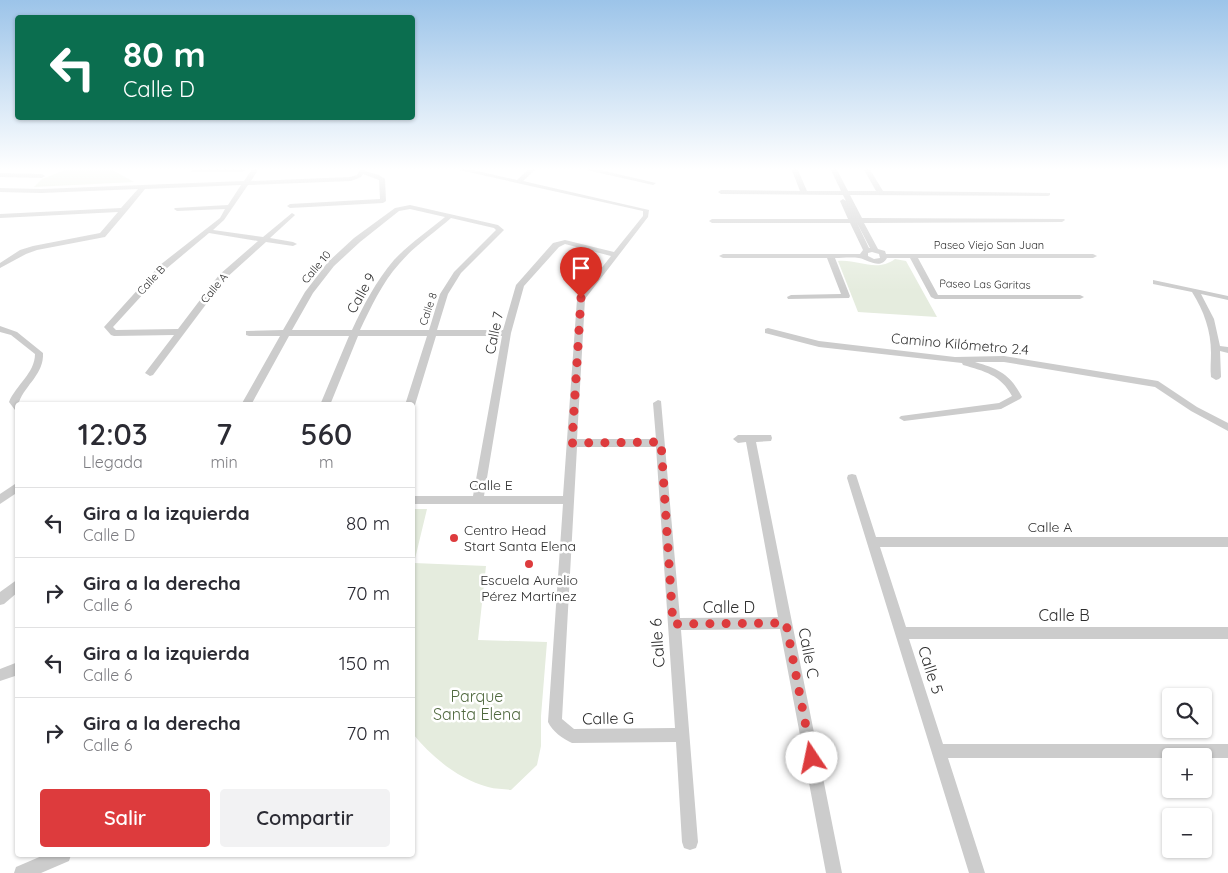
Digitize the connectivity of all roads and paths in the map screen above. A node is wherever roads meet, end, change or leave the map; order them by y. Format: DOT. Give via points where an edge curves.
graph roads {
  1 [pos="177,209"];
  2 [pos="184,209"];
  3 [pos="230,209"];
  4 [pos="289,209"];
  5 [pos="399,209"];
  6 [pos="419,209"];
  7 [pos="640,209"];
  8 [pos="848,209"];
  9 [pos="852,209"];
  10 [pos="125,210"];
  11 [pos="451,215"];
  12 [pos="0,216"];
  13 [pos="712,220"];
  14 [pos="852,220"];
  15 [pos="1062,220"];
  16 [pos="860,221"];
  17 [pos="207,231"];
  18 [pos="262,240"];
  19 [pos="293,244"];
  20 [pos="868,252"];
  21 [pos="614,254"];
  22 [pos="723,256"];
  23 [pos="830,256"];
  24 [pos="884,256"];
  25 [pos="912,256"];
  26 [pos="1093,256"];
  27 [pos="0,266"];
  28 [pos="1156,282"];
  29 [pos="1194,290"];
  30 [pos="791,297"];
  31 [pos="1080,297"];
  32 [pos="1228,298"];
  33 [pos="0,329"];
  34 [pos="768,331"];
  35 [pos="179,332"];
  36 [pos="286,332"];
  37 [pos="356,332"];
  38 [pos="249,333"];
  39 [pos="432,333"];
  40 [pos="507,333"];
  41 [pos="1217,348"];
  42 [pos="1228,350"];
  43 [pos="955,360"];
  44 [pos="150,372"];
  45 [pos="1216,377"];
  46 [pos="248,402"];
  47 [pos="326,402"];
  48 [pos="411,402"];
  49 [pos="658,403"];
  50 [pos="15,404"];
  51 [pos="904,418"];
  52 [pos="1228,428"];
  53 [pos="767,438"];
  54 [pos="661,442"];
  55 [pos="572,443"];
  56 [pos="852,478"];
  57 [pos="15,488"];
  58 [pos="0,500"];
  59 [pos="415,500"];
  60 [pos="478,500"];
  61 [pos="569,500"];
  62 [pos="872,542"];
  63 [pos="1228,542"];
  64 [pos="15,587"];
  65 [pos="0,600"];
  66 [pos="786,623"];
  67 [pos="673,624"];
  68 [pos="901,633"];
  69 [pos="1228,633"];
  70 [pos="15,669"];
  71 [pos="0,675"];
  72 [pos="681,734"];
  73 [pos="938,751"];
  74 [pos="1228,751"];
  75 [pos="690,842"];
  76 [pos="58,857"];
  77 [pos="22,873"];
  78 [pos="834,873"];
  79 [pos="977,873"];
  1 -- 2 [label="street"];
  3 -- 17 [label="street, Calle B"];
  4 -- 18 [label="street, Calle A"];
  5 -- 36 [label="street, Calle 10" via="331,264 309,292"];
  6 -- 11 [label="street, Calle 10"];
  7 -- 21 [label="street" via="646,210 646,216"];
  8 -- 14 [label="street"];
  9 -- 16 [label="street"];
  10 -- 12 [label="street"];
  10 -- 27 [label="street" via="102,235 36,248"];
  11 -- 37 [label="street, Calle 9" via="392,268 372,297"];
  11 -- 39 [label="street, Calle 8" via="496,226 500,230 458,272 444,294"];
  13 -- 14 [label="street"];
  14 -- 16 [label="street"];
  14 -- 20 [label="street"];
  15 -- 16 [label="street"];
  16 -- 20 [label="street"];
  17 -- 18 [label="street"];
  17 -- 35 [label="street, Calle B" via="163,267 108,327 114,333"];
  18 -- 19 [label="street"];
  18 -- 35 [label="street, Calle A" via="222,277"];
  20 -- 23 [label="street, Paseo Viejo San Juan"];
  20 -- 24 [label="street, Paseo Viejo San Juan"];
  20 -- 24 [label="street, Paseo Viejo San Juan" via="869,260 876,262 883,260"];
  21 -- 40 [label="street, Calle 7" via="565,242 556,244 520,285"];
  21 -- 55 [label="street" via="581,298"];
  22 -- 23 [label="street, Paseo Viejo San Juan"];
  23 -- 30 [label="street" via="846,296"];
  24 -- 25 [label="street, Paseo Viejo San Juan"];
  25 -- 26 [label="street, Paseo Viejo San Juan"];
  25 -- 31 [label="street, Paseo Las Garitas" via="936,296"];
  28 -- 29 [label="street"];
  29 -- 32 [label="street"];
  29 -- 41 [label="street" via="1213,330"];
  33 -- 50 [label="street" via="20,337 39,353 41,361 18,392"];
  34 -- 43 [label="street, Camino Kilómetro 2.4" via="819,344"];
  35 -- 44 [label="street, Calle A"];
  36 -- 37 [label="street"];
  36 -- 38 [label="street"];
  36 -- 46 [label="street, Calle 10"];
  37 -- 39 [label="street"];
  37 -- 47 [label="street, Calle 9"];
  39 -- 40 [label="street"];
  39 -- 48 [label="street, Calle 8"];
  40 -- 60 [label="street, Calle 7"];
  41 -- 42 [label="street"];
  41 -- 45 [label="street"];
  43 -- 51 [label="street" via="997,372 1011,384 1017,397 1001,406"];
  43 -- 52 [label="street, Camino Kilómetro 2.4" via="1004,359 1158,384"];
  49 -- 54 [label="street, Calle 6"];
  53 -- 66 [label="street, Calle C" via="744,439"];
  54 -- 55 [label="street"];
  54 -- 67 [label="street, Calle 6"];
  55 -- 61 [label="street"];
  56 -- 62 [label="street, Calle 5"];
  57 -- 58 [label="street"];
  59 -- 60 [label="street, Calle E"];
  60 -- 61 [label="street, Calle E"];
  61 -- 72 [label="street, Calle G" via="555,722 572,736"];
  62 -- 63 [label="street, Calle A"];
  62 -- 68 [label="street, Calle 5"];
  64 -- 65 [label="street"];
  66 -- 67 [label="street, Calle D"];
  66 -- 78 [label="street, Calle C"];
  67 -- 72 [label="street, Calle 6"];
  68 -- 69 [label="street, Calle B"];
  68 -- 73 [label="street, Calle 5"];
  70 -- 71 [label="street"];
  72 -- 75 [label="street, Calle 6"];
  73 -- 74 [label="street"];
  73 -- 79 [label="street, Calle 5"];
  76 -- 77 [label="street"];
}
